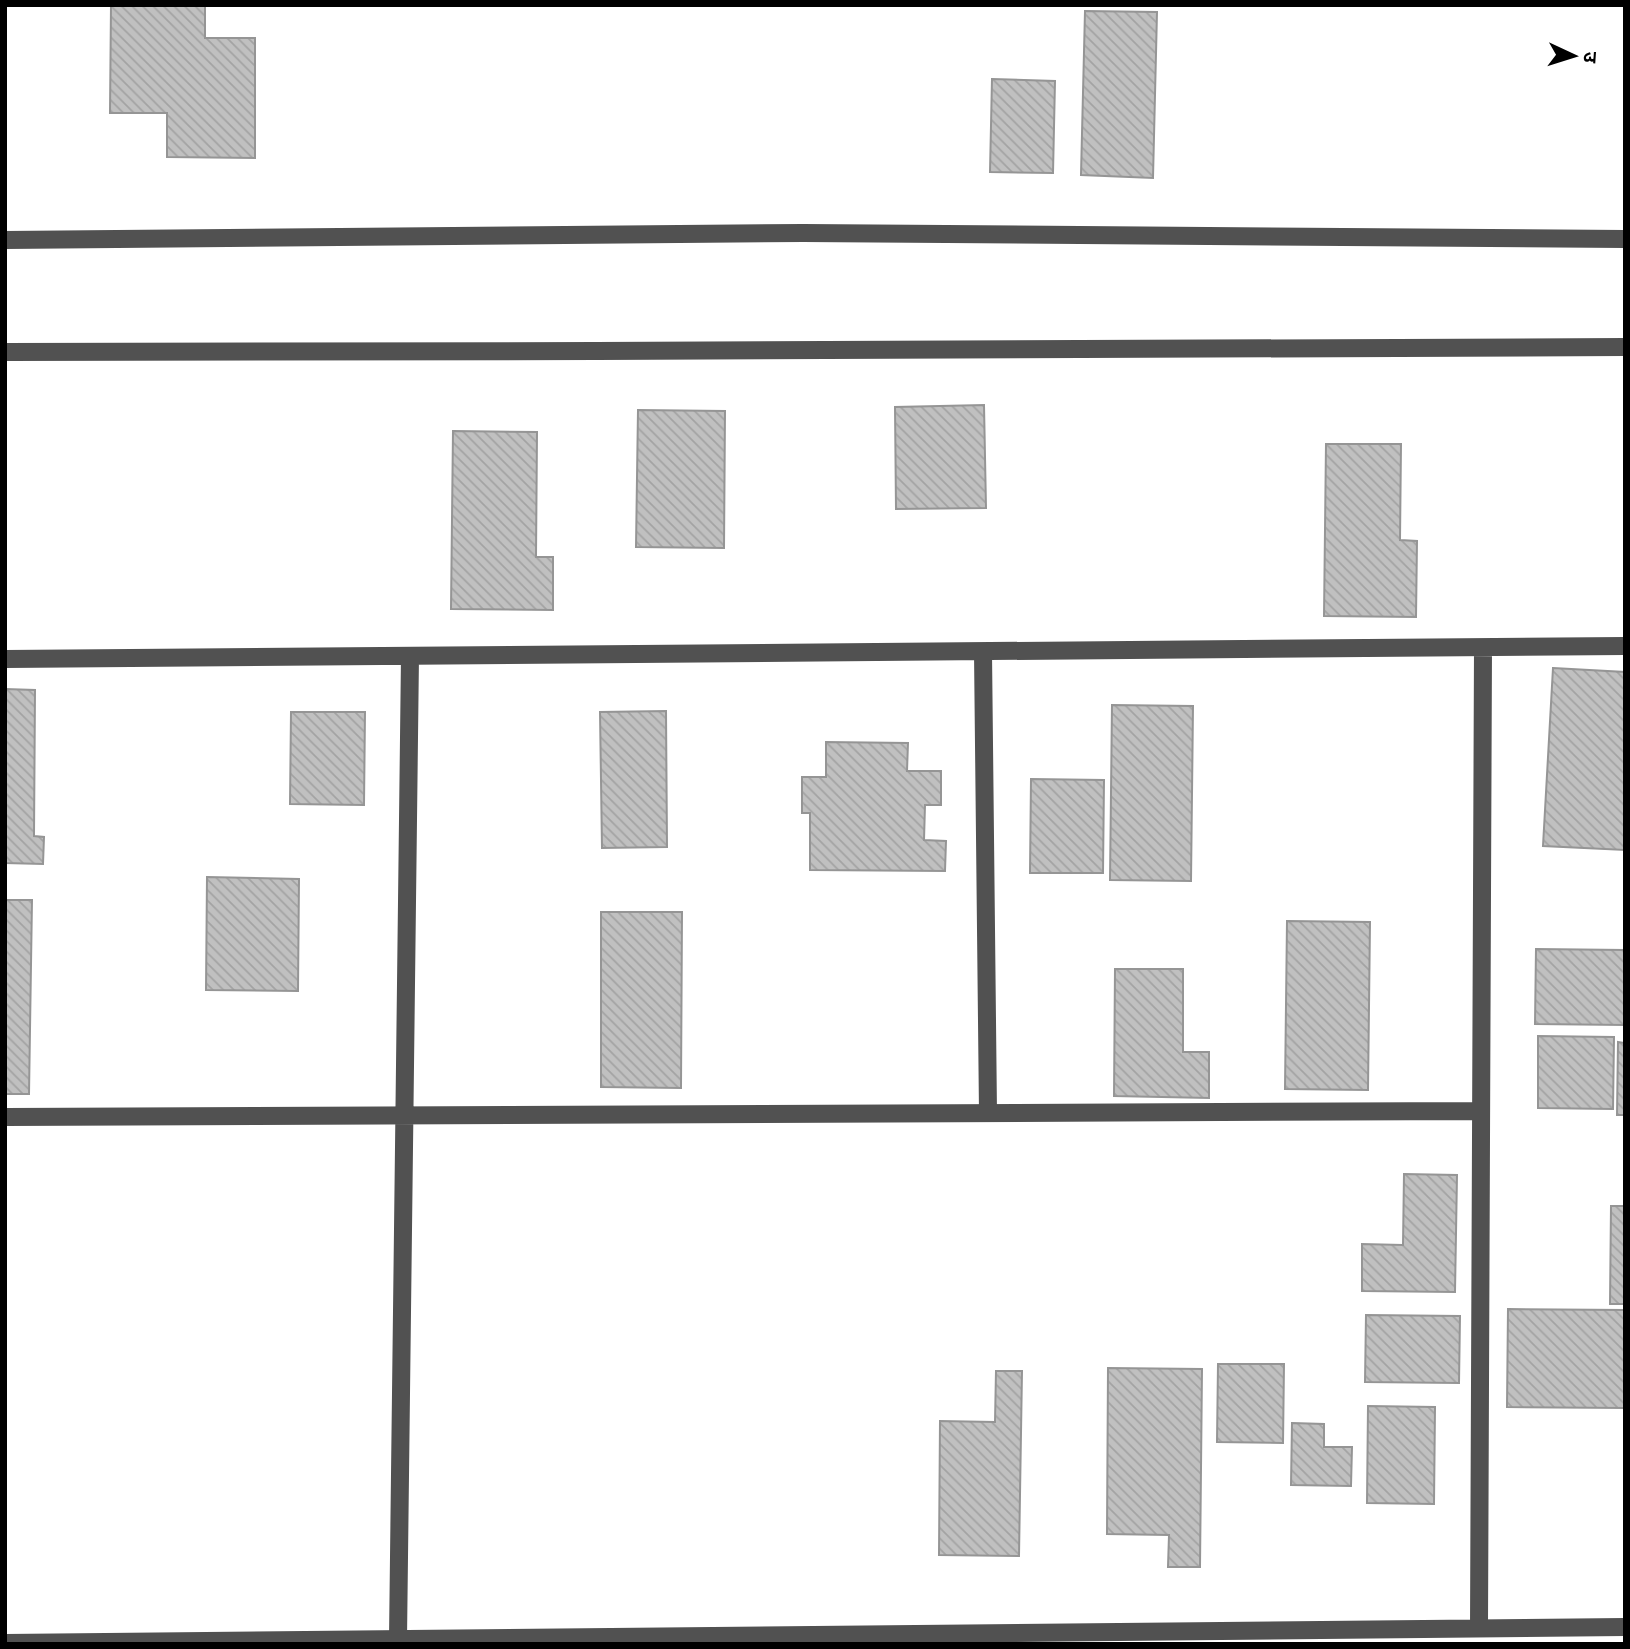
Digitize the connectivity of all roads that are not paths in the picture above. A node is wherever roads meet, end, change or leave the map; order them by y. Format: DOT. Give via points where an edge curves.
graph roads {
  1 [pos="1625,239"];
  2 [pos="5,240"];
  3 [pos="1625,346"];
  4 [pos="5,352"];
  5 [pos="1625,646"];
  6 [pos="1482,648"];
  7 [pos="983,652"];
  8 [pos="410,656"];
  9 [pos="5,659"];
  10 [pos="1481,1111"];
  11 [pos="988,1113"];
  12 [pos="404,1116"];
  13 [pos="5,1117"];
  14 [pos="1625,1627"];
  15 [pos="1479,1628"];
  16 [pos="398,1639"];
  17 [pos="904,1639"];
  18 [pos="5,1643"];
  1 -- 2 [label="street" via="790,233"];
  3 -- 4 [label="street"];
  5 -- 6 [label="street"];
  6 -- 7 [label="street"];
  6 -- 10 [label="street"];
  7 -- 8 [label="street"];
  7 -- 11 [label="street"];
  8 -- 9 [label="street"];
  8 -- 12 [label="street"];
  10 -- 11 [label="street"];
  10 -- 15 [label="street"];
  11 -- 12 [label="street"];
  12 -- 13 [label="street"];
  12 -- 16 [label="street"];
  14 -- 15 [label="street"];
  15 -- 17 [label="street"];
  16 -- 17 [label="street"];
  16 -- 18 [label="street"];
}
